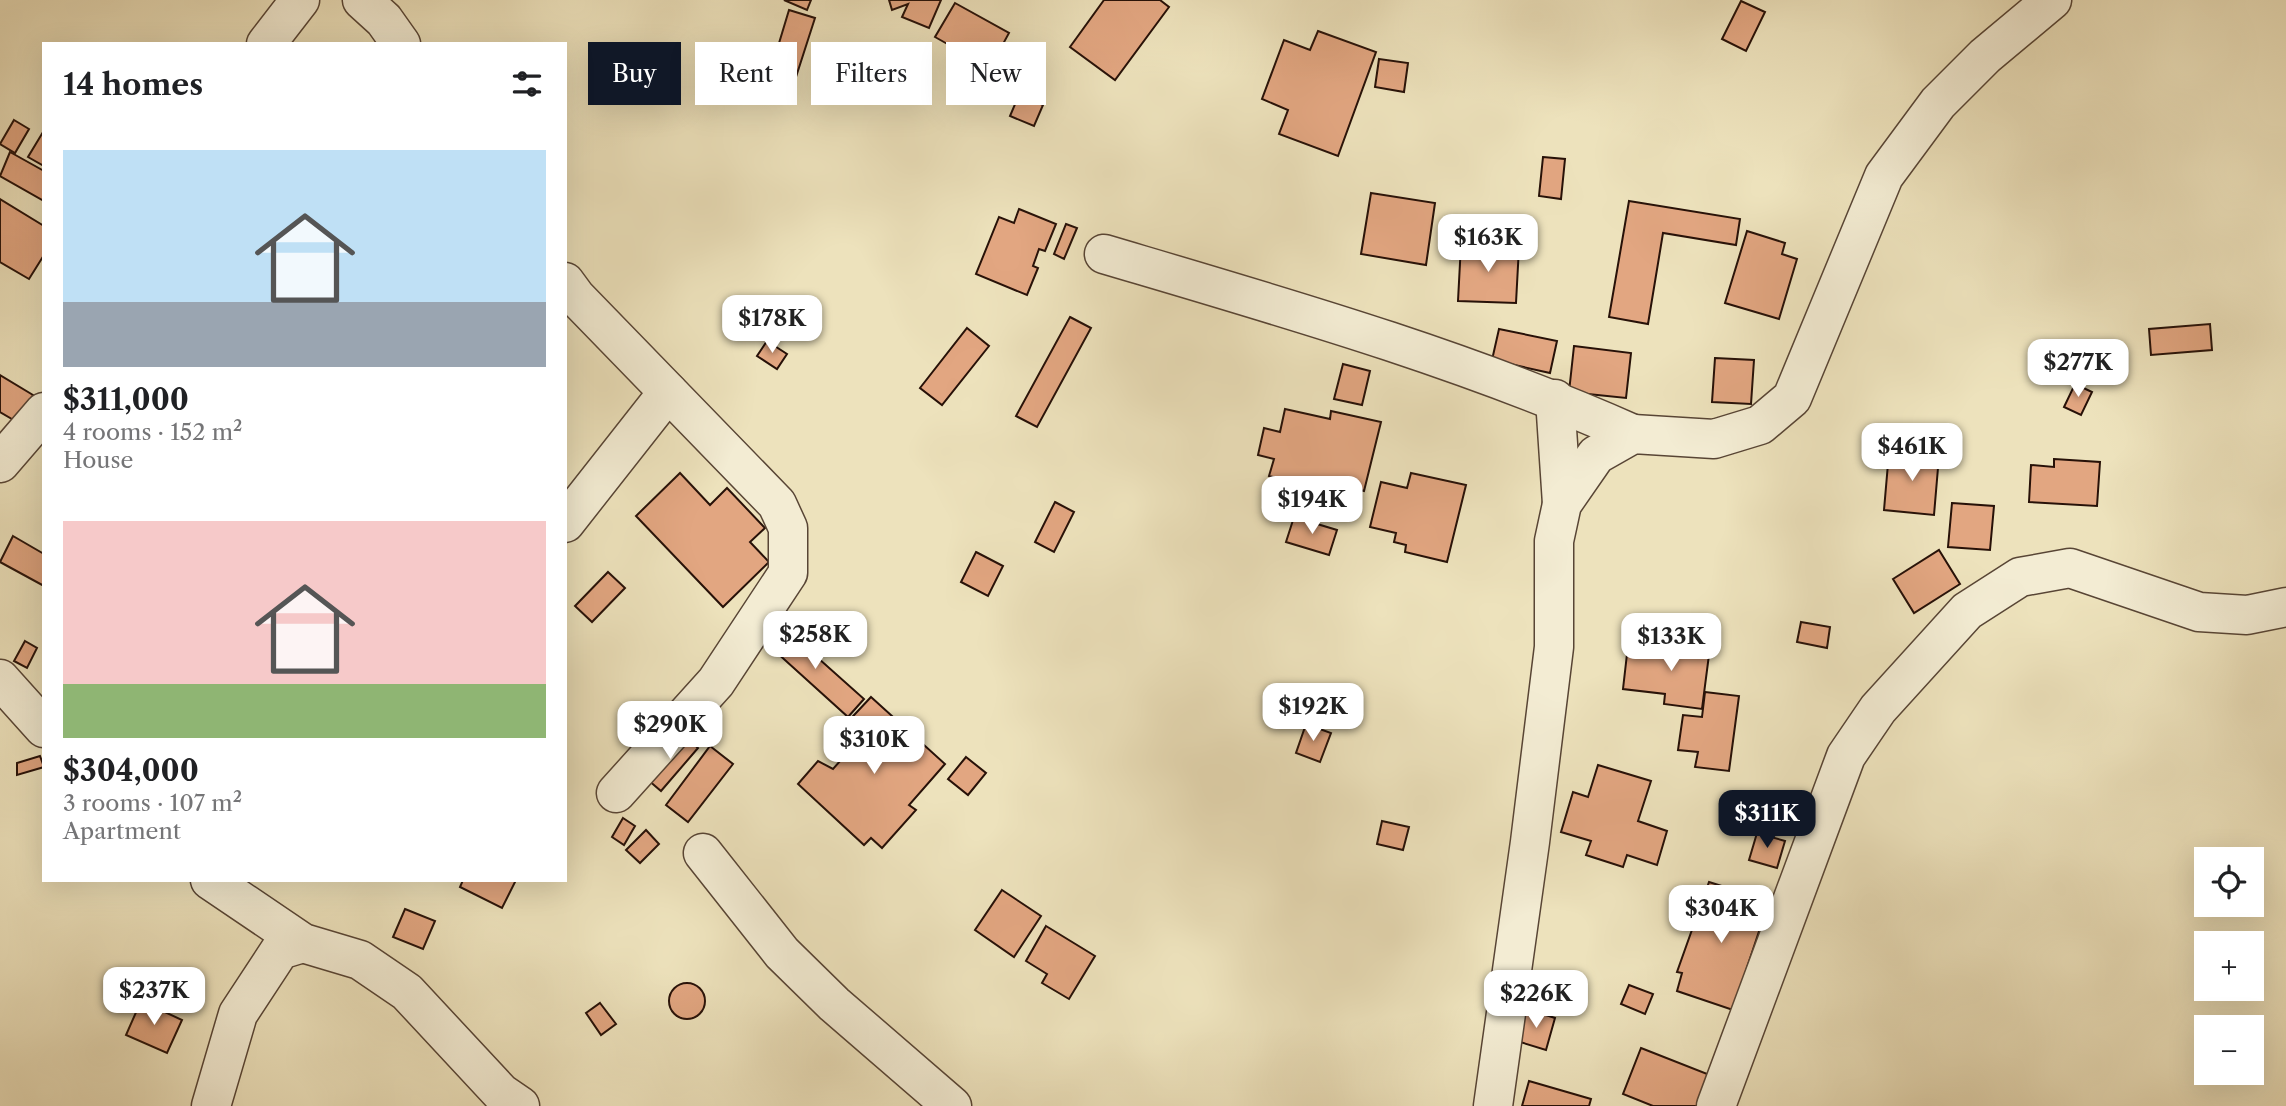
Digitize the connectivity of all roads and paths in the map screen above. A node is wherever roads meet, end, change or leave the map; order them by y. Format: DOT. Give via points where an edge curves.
graph roads {
  1 [pos="300,0"];
  2 [pos="362,0"];
  3 [pos="2052,0"];
  4 [pos="268,42"];
  5 [pos="400,42"];
  6 [pos="1104,254"];
  7 [pos="567,285"];
  8 [pos="668,392"];
  9 [pos="1555,399"];
  10 [pos="42,414"];
  11 [pos="1633,434"];
  12 [pos="0,463"];
  13 [pos="1562,504"];
  14 [pos="567,520"];
  15 [pos="2286,607"];
  16 [pos="0,679"];
  17 [pos="42,726"];
  18 [pos="616,793"];
  19 [pos="703,853"];
  20 [pos="213,882"];
  21 [pos="303,943"];
  22 [pos="211,1106"];
  23 [pos="520,1106"];
  24 [pos="952,1106"];
  25 [pos="1493,1106"];
  26 [pos="1716,1106"];
  1 -- 4 [label="street"];
  2 -- 5 [label="street"];
  3 -- 11 [label="street" via="1984,56 1938,103 1884,176 1793,398 1760,425 1714,439"];
  6 -- 9 [label="street" via="1337,323"];
  7 -- 8 [label="street"];
  8 -- 14 [label="street"];
  8 -- 18 [label="street" via="777,504 788,528 788,573 716,682"];
  9 -- 11 [label="street"];
  9 -- 13 [label="street"];
  10 -- 12 [label="street"];
  11 -- 13 [label="street" via="1596,455"];
  13 -- 25 [label="street" via="1554,541 1554,647"];
  15 -- 26 [label="street" via="2247,615 2199,612 2070,568 2020,577 1967,611 1878,709 1846,756"];
  16 -- 17 [label="street"];
  19 -- 24 [label="street" via="782,953"];
  20 -- 21 [label="street"];
  21 -- 22 [label="street" via="279,950 238,1014"];
  21 -- 23 [label="street" via="360,960 407,992 501,1093"];
}
